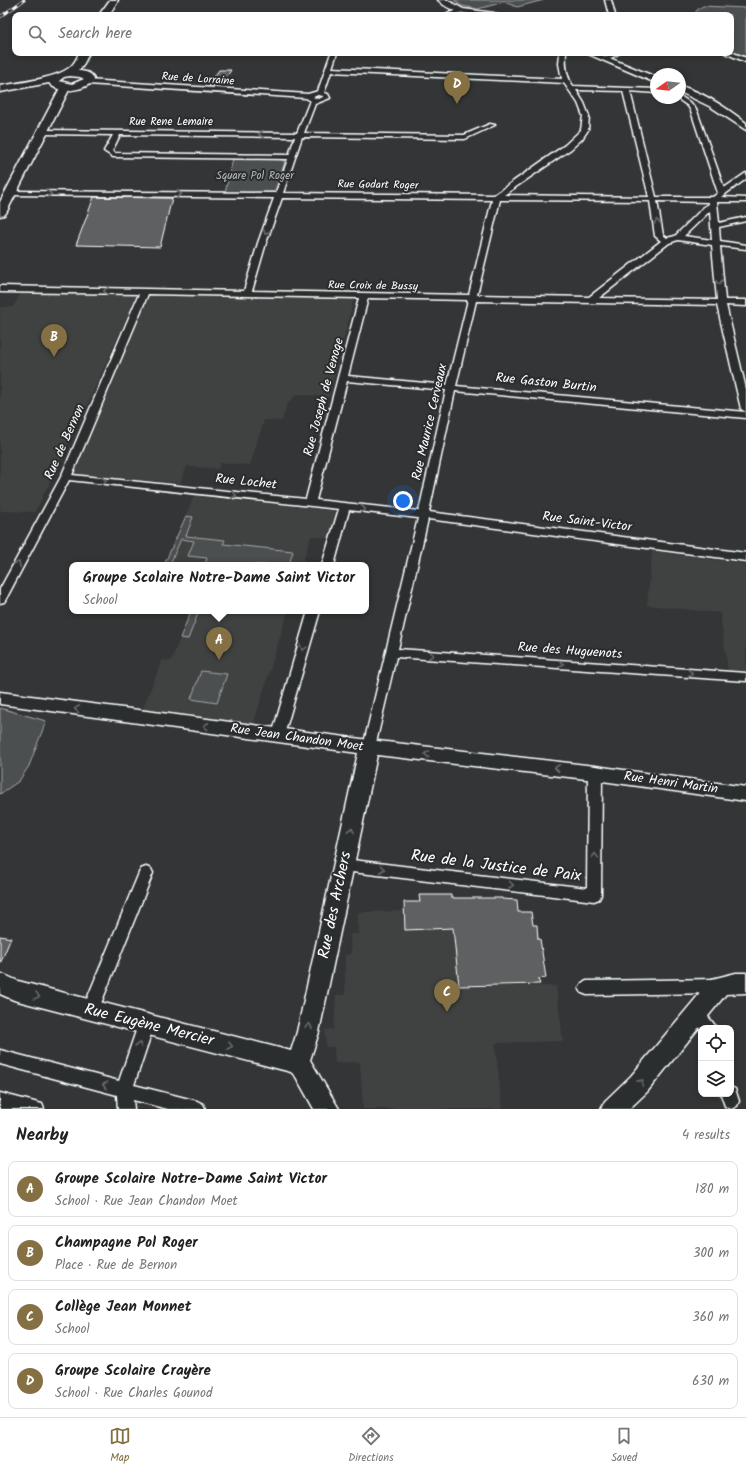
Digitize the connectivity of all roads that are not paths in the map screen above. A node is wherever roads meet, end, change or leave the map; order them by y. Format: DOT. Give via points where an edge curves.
graph roads {
  1 [pos="114,0"];
  2 [pos="442,0"];
  3 [pos="608,0"];
  4 [pos="461,11"];
  5 [pos="106,12"];
  6 [pos="457,12"];
  7 [pos="469,12"];
  8 [pos="611,12"];
  9 [pos="734,55"];
  10 [pos="84,56"];
  11 [pos="333,56"];
  12 [pos="563,56"];
  13 [pos="605,56"];
  14 [pos="746,60"];
  15 [pos="328,70"];
  16 [pos="82,74"];
  17 [pos="650,77"];
  18 [pos="566,81"];
  19 [pos="59,83"];
  20 [pos="570,88"];
  21 [pos="0,89"];
  22 [pos="626,89"];
  23 [pos="650,91"];
  24 [pos="686,92"];
  25 [pos="321,93"];
  26 [pos="309,96"];
  27 [pos="317,101"];
  28 [pos="686,102"];
  29 [pos="492,125"];
  30 [pos="746,127"];
  31 [pos="43,132"];
  32 [pos="118,132"];
  33 [pos="300,134"];
  34 [pos="292,157"];
  35 [pos="746,175"];
  36 [pos="722,192"];
  37 [pos="10,194"];
  38 [pos="279,195"];
  39 [pos="497,197"];
  40 [pos="653,199"];
  41 [pos="746,200"];
  42 [pos="713,203"];
  43 [pos="1,210"];
  44 [pos="746,219"];
  45 [pos="715,226"];
  46 [pos="678,238"];
  47 [pos="666,241"];
  48 [pos="716,243"];
  49 [pos="746,247"];
  50 [pos="0,289"];
  51 [pos="145,291"];
  52 [pos="247,294"];
  53 [pos="364,297"];
  54 [pos="474,298"];
  55 [pos="591,300"];
  56 [pos="721,302"];
  57 [pos="746,303"];
  58 [pos="343,378"];
  59 [pos="451,387"];
  60 [pos="746,409"];
  61 [pos="746,416"];
  62 [pos="66,477"];
  63 [pos="310,503"];
  64 [pos="345,507"];
  65 [pos="424,515"];
  66 [pos="746,557"];
  67 [pos="329,562"];
  68 [pos="0,599"];
  69 [pos="313,614"];
  70 [pos="392,653"];
  71 [pos="746,677"];
  72 [pos="0,698"];
  73 [pos="278,735"];
  74 [pos="369,747"];
  75 [pos="595,773"];
  76 [pos="746,794"];
  77 [pos="344,865"];
  78 [pos="146,873"];
  79 [pos="746,982"];
  80 [pos="0,983"];
  81 [pos="720,986"];
  82 [pos="587,988"];
  83 [pos="90,1010"];
  84 [pos="703,1021"];
  85 [pos="146,1025"];
  86 [pos="0,1057"];
  87 [pos="298,1063"];
  88 [pos="124,1090"];
  89 [pos="0,1101"];
  90 [pos="36,1109"];
  91 [pos="126,1109"];
  92 [pos="197,1109"];
  93 [pos="328,1109"];
  94 [pos="613,1109"];
  1 -- 5 [label="main road"];
  2 -- 4 [label="street"];
  3 -- 8 [label="street"];
  4 -- 6 [label="street"];
  4 -- 7 [label="street"];
  9 -- 14 [label="street"];
  10 -- 16 [label="main road"];
  11 -- 15 [label="street"];
  12 -- 18 [label="street"];
  13 -- 17 [label="street"];
  15 -- 18 [label="street"];
  15 -- 25 [label="street"];
  16 -- 19 [label="main road" via="65,74"];
  16 -- 19 [label="main road" via="78,85"];
  16 -- 26 [label="street, Rue de Lorraine"];
  18 -- 20 [label="street"];
  19 -- 21 [label="main road" via="40,82"];
  19 -- 31 [label="main road"];
  20 -- 22 [label="street"];
  20 -- 39 [label="street" via="581,103 586,116 582,134 568,147"];
  22 -- 23 [label="street"];
  22 -- 40 [label="street"];
  24 -- 30 [label="street" via="706,100"];
  25 -- 26 [label="street"];
  25 -- 27 [label="street" via="327,98"];
  26 -- 27 [label="street"];
  27 -- 33 [label="street" via="312,103"];
  28 -- 36 [label="street" via="694,111"];
  29 -- 33 [label="street, Rue Rene Lemaire" via="465,136"];
  31 -- 32 [label="street, Rue Rene Lemaire"];
  31 -- 37 [label="main road"];
  33 -- 32 [label="street, Rue Rene Lemaire, one-way"];
  32 -- 34 [label="street" via="108,151 113,155"];
  33 -- 34 [label="street"];
  34 -- 38 [label="street"];
  35 -- 36 [label="street"];
  36 -- 42 [label="street"];
  37 -- 38 [label="street, Rue Godart Roger, one-way"];
  37 -- 43 [label="main road"];
  38 -- 39 [label="street, Rue Godart Roger"];
  38 -- 52 [label="street, one-way"];
  39 -- 40 [label="street, Rue Godart Roger"];
  39 -- 54 [label="street, Rue Maurice Cerveaux"];
  40 -- 42 [label="street, Rue Godart Roger"];
  47 -- 40 [label="street, one-way" via="659,236"];
  41 -- 42 [label="street, Rue Godart Roger"];
  42 -- 45 [label="street"];
  42 -- 46 [label="street"];
  44 -- 45 [label="street"];
  45 -- 48 [label="street"];
  46 -- 47 [label="street"];
  46 -- 48 [label="street"];
  47 -- 55 [label="street"];
  48 -- 49 [label="street"];
  48 -- 56 [label="street, one-way"];
  51 -- 50 [label="street, Rue Croix de Bussy, one-way"];
  51 -- 52 [label="street, Rue Croix de Bussy"];
  51 -- 62 [label="street, Rue de Bernon"];
  52 -- 53 [label="street, Rue Croix de Bussy"];
  53 -- 54 [label="street, Rue Croix de Bussy"];
  53 -- 58 [label="street, Rue Joseph de Venoge"];
  54 -- 55 [label="street, Rue Croix de Bussy"];
  54 -- 59 [label="street, Rue Maurice Cerveaux"];
  55 -- 56 [label="street, Rue Croix de Bussy"];
  56 -- 57 [label="street, Rue Croix de Bussy"];
  56 -- 60 [label="street"];
  58 -- 59 [label="street, Rue Gaston Burtin"];
  58 -- 63 [label="street, Rue Joseph de Venoge"];
  59 -- 61 [label="street, Rue Gaston Burtin"];
  59 -- 65 [label="street, Rue Maurice Cerveaux"];
  62 -- 63 [label="street, Rue Lochet, one-way"];
  68 -- 62 [label="street, Rue de Bernon, one-way"];
  63 -- 64 [label="street, Rue Lochet"];
  64 -- 65 [label="street, Rue Lochet, one-way"];
  64 -- 67 [label="street"];
  65 -- 66 [label="street, Rue Saint-Victor"];
  65 -- 70 [label="street, Rue Maurice Cerveaux"];
  69 -- 73 [label="street, one-way"];
  70 -- 71 [label="street, Rue des Huguenots, one-way"];
  70 -- 74 [label="street, Rue Maurice Cerveaux"];
  73 -- 72 [label="main road, Rue Jean Chandon Moet, one-way"];
  73 -- 74 [label="main road, Rue Jean Chandon Moet"];
  75 -- 74 [label="main road, Rue Jean Chandon Moet, one-way"];
  77 -- 74 [label="main road, Rue des Archers, one-way"];
  75 -- 76 [label="main road, Rue Henri Martin"];
  77 -- 75 [label="street, Rue de la Justice de Paix, one-way" via="594,895"];
  87 -- 77 [label="main road, Rue des Archers, one-way" via="308,1032"];
  78 -- 83 [label="street"];
  79 -- 81 [label="main road"];
  80 -- 83 [label="main road, Rue Eugène Mercier, one-way" via="14,990"];
  81 -- 82 [label="street"];
  81 -- 84 [label="main road"];
  83 -- 85 [label="main road, Rue Eugène Mercier"];
  94 -- 84 [label="main road, one-way"];
  85 -- 87 [label="main road, Rue Eugène Mercier, one-way"];
  88 -- 85 [label="street, one-way"];
  88 -- 86 [label="street, one-way"];
  87 -- 93 [label="main road"];
  88 -- 91 [label="street"];
  88 -- 92 [label="street"];
  89 -- 90 [label="street"];
}
